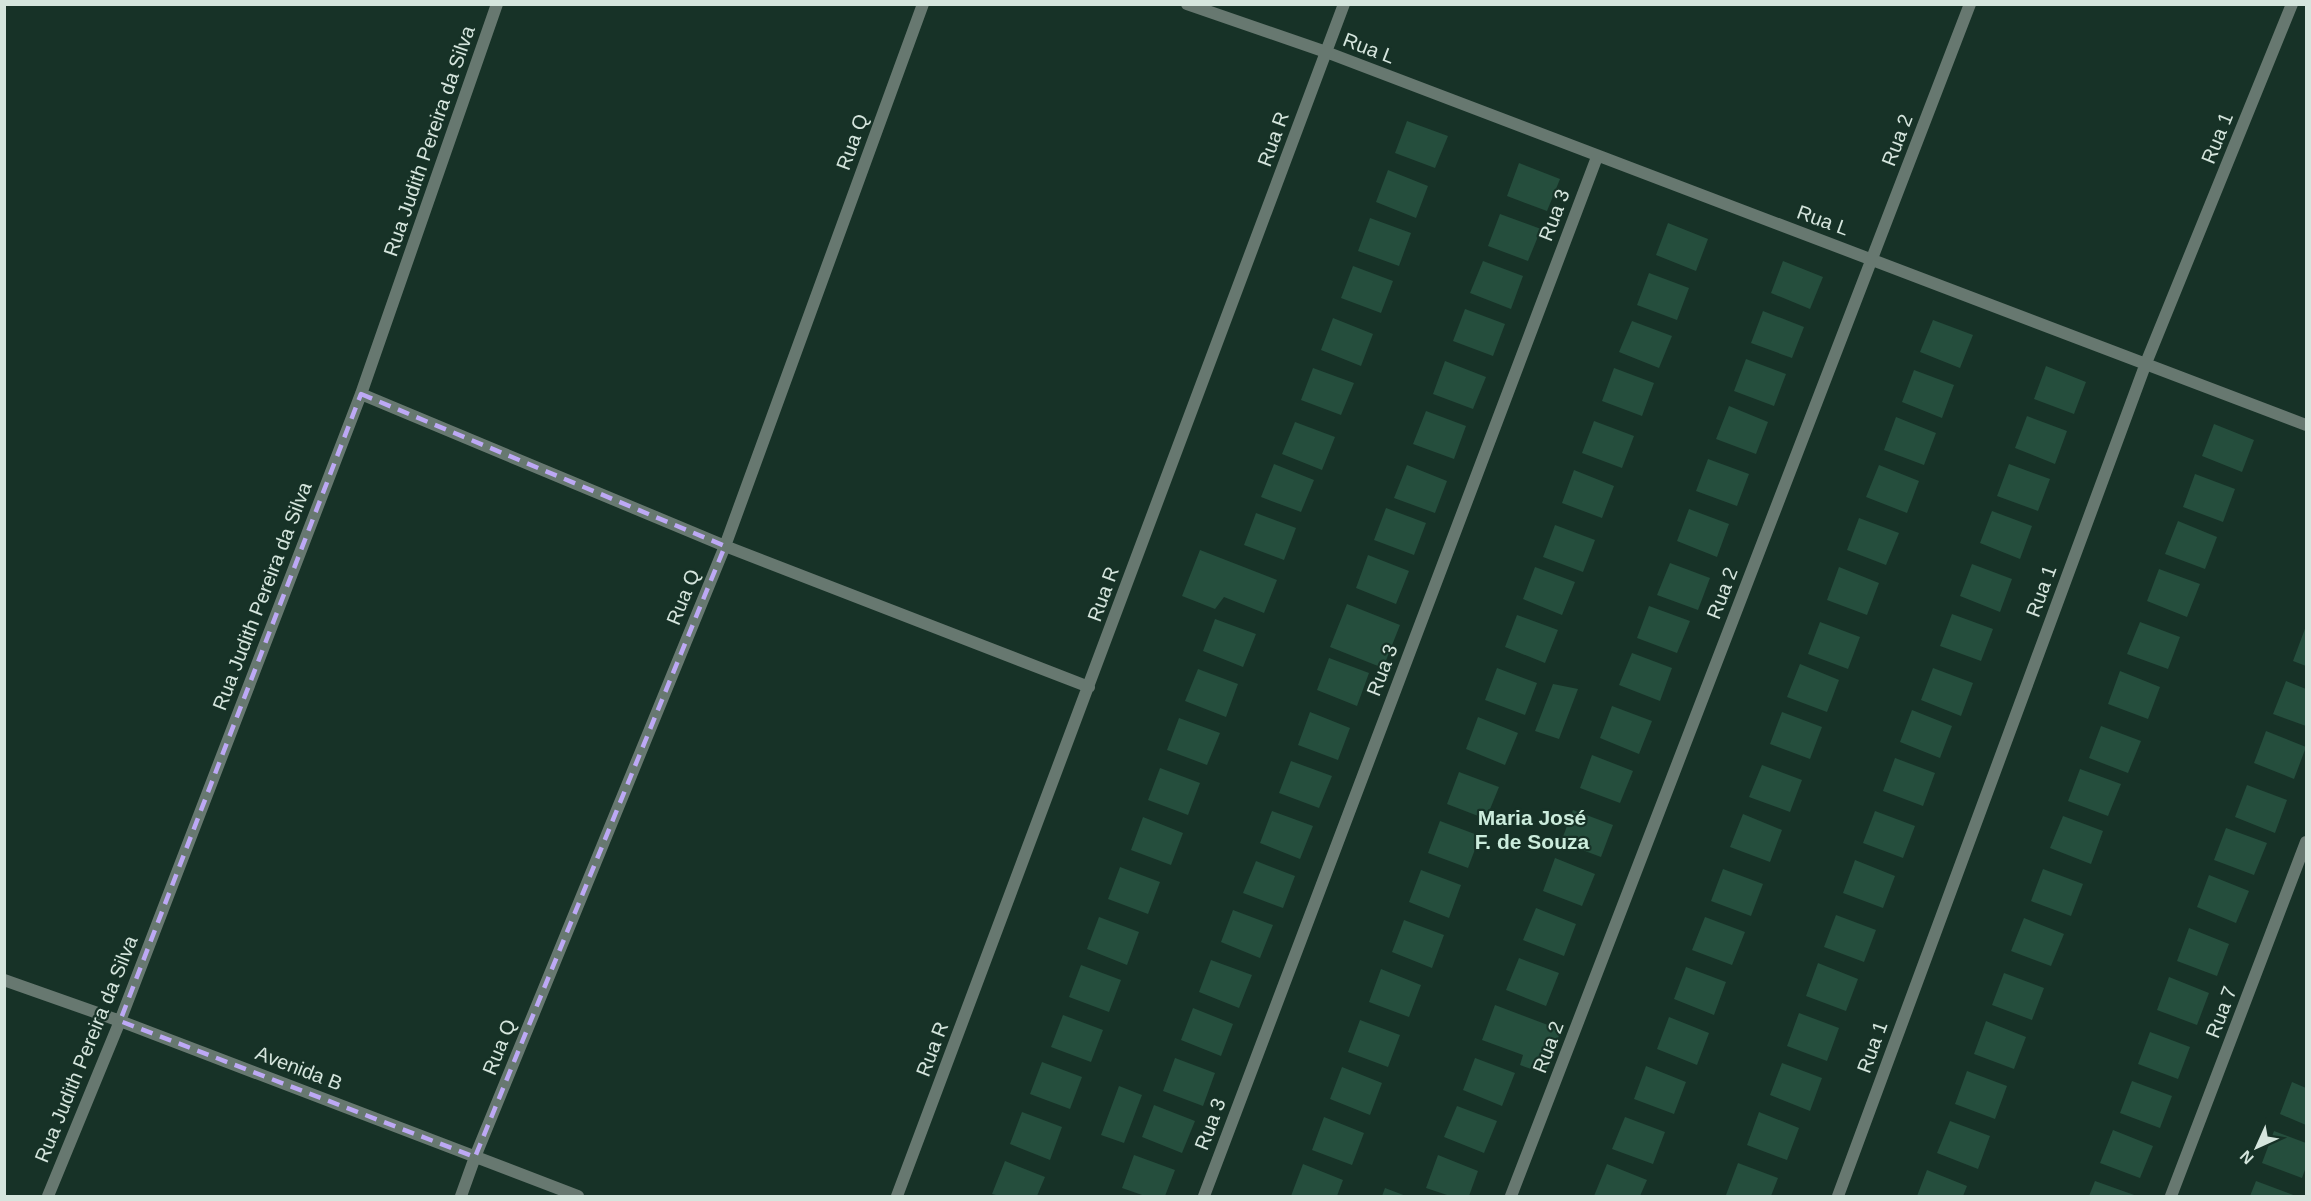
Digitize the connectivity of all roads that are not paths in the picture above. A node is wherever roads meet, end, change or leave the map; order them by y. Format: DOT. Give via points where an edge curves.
graph roads {
  1 [pos="497,4"];
  2 [pos="923,4"];
  3 [pos="1187,4"];
  4 [pos="1344,4"];
  5 [pos="1970,4"];
  6 [pos="2292,4"];
  7 [pos="1326,52"];
  8 [pos="1597,157"];
  9 [pos="1871,258"];
  10 [pos="2146,363"];
  11 [pos="361,394"];
  12 [pos="2307,425"];
  13 [pos="725,546"];
  14 [pos="1089,687"];
  15 [pos="2307,842"];
  16 [pos="4,980"];
  17 [pos="120,1021"];
  18 [pos="476,1157"];
  19 [pos="48,1197"];
  20 [pos="461,1197"];
  21 [pos="578,1197"];
  22 [pos="897,1197"];
  23 [pos="1204,1197"];
  24 [pos="1511,1197"];
  25 [pos="1838,1197"];
  26 [pos="2171,1197"];
  1 -- 11 [label="street, Rua Judith Pereira da Silva"];
  2 -- 13 [label="street, Rua Q"];
  3 -- 7 [label="street, Rua L"];
  4 -- 7 [label="street, Rua R"];
  5 -- 9 [label="street, Rua 2"];
  6 -- 10 [label="street, Rua 1"];
  7 -- 8 [label="street, Rua L"];
  7 -- 14 [label="street, Rua R"];
  8 -- 9 [label="street, Rua L"];
  8 -- 23 [label="street, Rua 3"];
  9 -- 10 [label="street, Rua L"];
  9 -- 24 [label="street, Rua 2"];
  10 -- 12 [label="street, Rua L"];
  10 -- 25 [label="street, Rua 1"];
  11 -- 13 [label="street"];
  11 -- 17 [label="street, Rua Judith Pereira da Silva"];
  13 -- 14 [label="street"];
  13 -- 18 [label="street, Rua Q"];
  14 -- 22 [label="street, Rua R"];
  15 -- 26 [label="street, Rua 7"];
  16 -- 17 [label="street, Avenida B"];
  17 -- 18 [label="street, Avenida B"];
  17 -- 19 [label="street, Rua Judith Pereira da Silva"];
  18 -- 20 [label="street, Rua Q"];
  18 -- 21 [label="street, Avenida B"];
}
